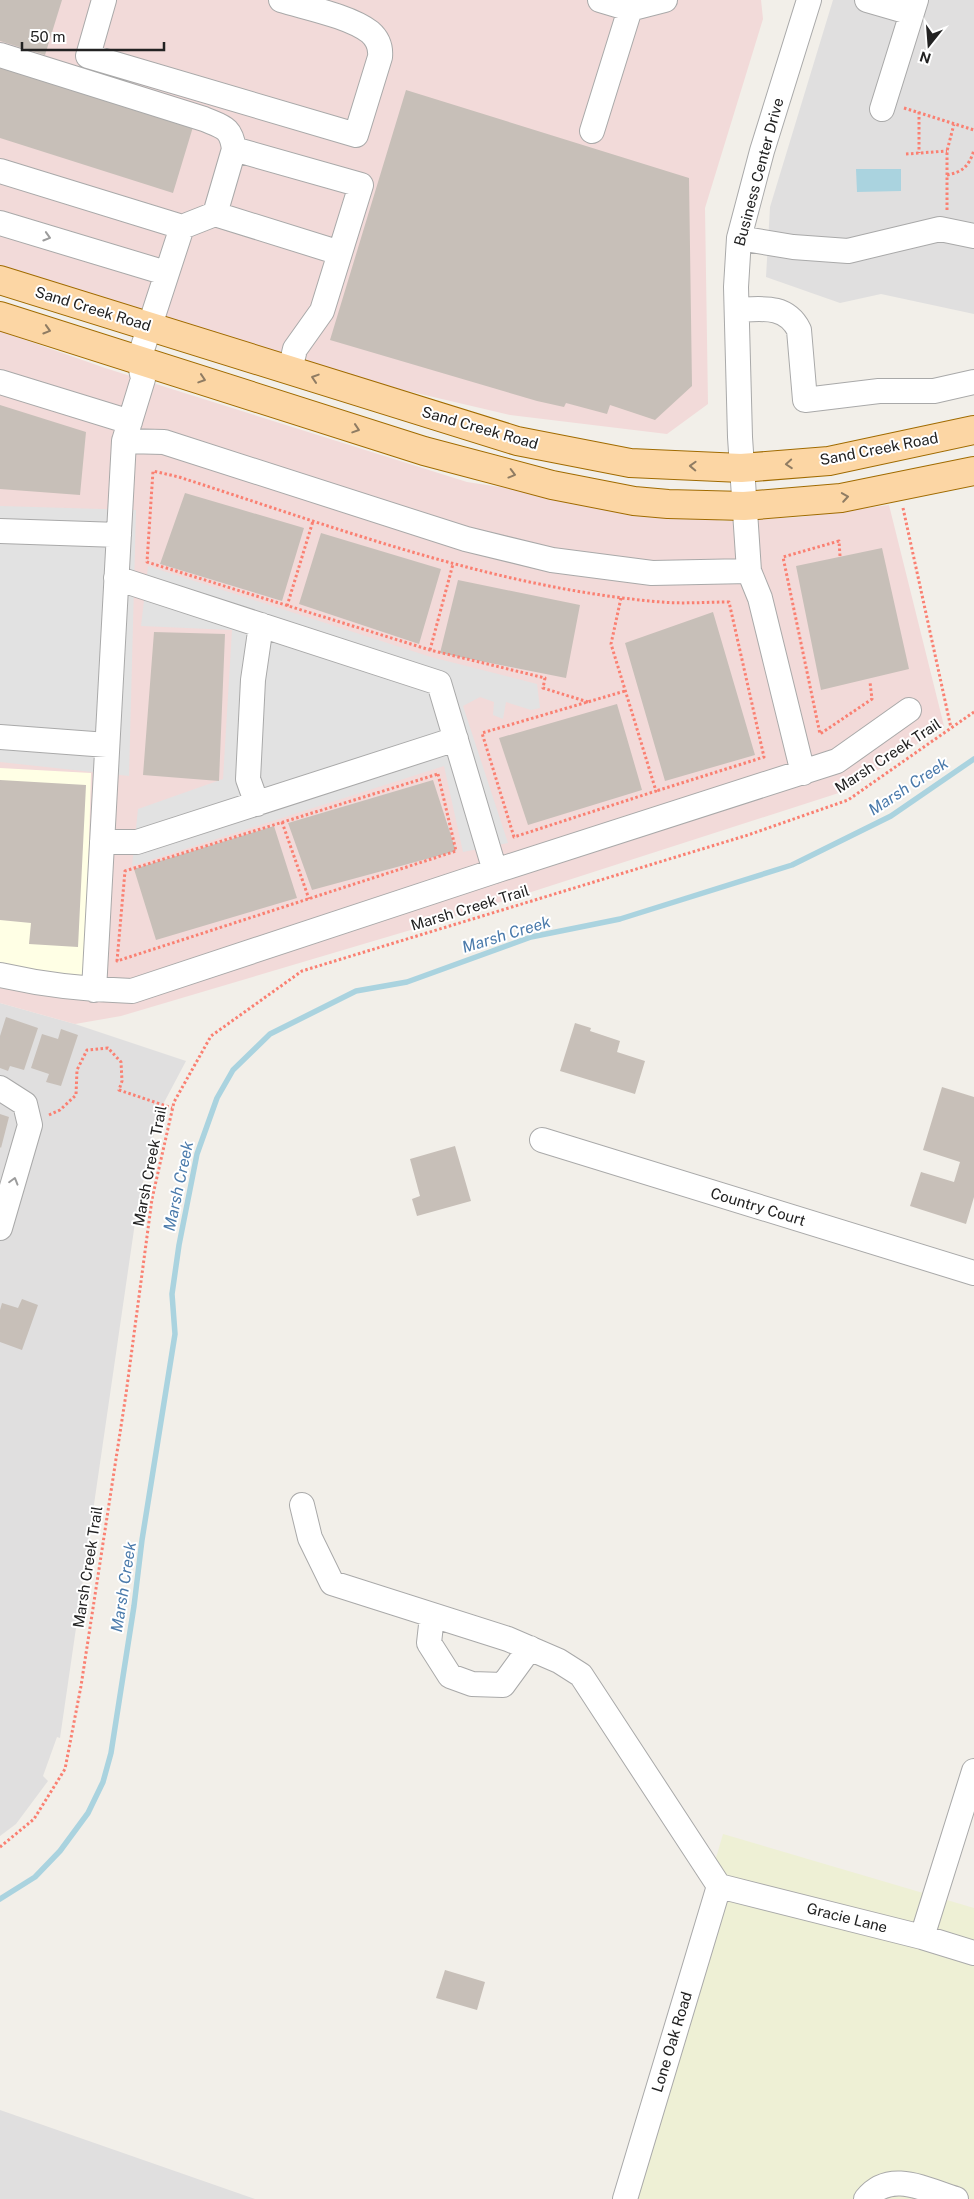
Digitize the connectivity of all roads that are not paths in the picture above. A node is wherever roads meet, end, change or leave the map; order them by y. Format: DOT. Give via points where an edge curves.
graph roads {
  1 [pos="104,0"];
  2 [pos="281,0"];
  3 [pos="600,0"];
  4 [pos="665,0"];
  5 [pos="809,0"];
  6 [pos="867,0"];
  7 [pos="914,7"];
  8 [pos="630,9"];
  9 [pos="0,55"];
  10 [pos="883,105"];
  11 [pos="592,131"];
  12 [pos="234,149"];
  13 [pos="0,171"];
  14 [pos="215,214"];
  15 [pos="0,223"];
  16 [pos="182,227"];
  17 [pos="974,236"];
  18 [pos="739,238"];
  19 [pos="340,253"];
  20 [pos="166,274"];
  21 [pos="0,280"];
  22 [pos="737,310"];
  23 [pos="0,316"];
  24 [pos="149,326"];
  25 [pos="139,359"];
  26 [pos="290,370"];
  27 [pos="0,382"];
  28 [pos="974,382"];
  29 [pos="974,430"];
  30 [pos="127,431"];
  31 [pos="742,468"];
  32 [pos="974,471"];
  33 [pos="744,506"];
  34 [pos="0,531"];
  35 [pos="118,535"];
  36 [pos="749,571"];
  37 [pos="116,578"];
  38 [pos="261,625"];
  39 [pos="909,710"];
  40 [pos="0,737"];
  41 [pos="456,739"];
  42 [pos="107,745"];
  43 [pos="803,773"];
  44 [pos="257,804"];
  45 [pos="102,842"];
  46 [pos="495,871"];
  47 [pos="0,975"];
  48 [pos="94,990"];
  49 [pos="0,1088"];
  50 [pos="542,1140"];
  51 [pos="0,1228"];
  52 [pos="974,1274"];
  53 [pos="302,1505"];
  54 [pos="432,1616"];
  55 [pos="530,1648"];
  56 [pos="974,1771"];
  57 [pos="719,1886"];
  58 [pos="922,1937"];
  59 [pos="974,1953"];
  60 [pos="625,2199"];
  61 [pos="866,2199"];
  62 [pos="956,2199"];
  1 -- 2 [label="street" via="88,56 356,135 380,57 379,44 363,28"];
  3 -- 8 [label="street"];
  4 -- 8 [label="street"];
  5 -- 18 [label="street, Business Center Drive"];
  6 -- 7 [label="street"];
  7 -- 10 [label="street"];
  8 -- 11 [label="street"];
  9 -- 12 [label="street" via="204,119 232,135"];
  12 -- 14 [label="street"];
  12 -- 19 [label="street" via="361,185"];
  13 -- 16 [label="street"];
  14 -- 16 [label="street"];
  14 -- 19 [label="street"];
  15 -- 20 [label="street, one-way"];
  16 -- 20 [label="street"];
  17 -- 18 [label="street" via="940,229 848,251 792,247"];
  18 -- 22 [label="street, Business Center Drive"];
  19 -- 26 [label="street" via="322,311 295,349"];
  20 -- 24 [label="street"];
  21 -- 24 [label="main road, Sand Creek Road"];
  22 -- 28 [label="street" via="780,311 794,322 799,330 805,400 879,391 934,391"];
  22 -- 31 [label="street, Business Center Drive"];
  23 -- 25 [label="main road, one-way"];
  24 -- 25 [label="street"];
  24 -- 26 [label="main road, Sand Creek Road"];
  25 -- 30 [label="street" via="143,379"];
  25 -- 33 [label="main road, one-way" via="424,451 552,485 634,501"];
  31 -- 26 [label="main road, Sand Creek Road, one-way" via="630,463 517,441"];
  27 -- 30 [label="street"];
  29 -- 31 [label="main road, Sand Creek Road, one-way" via="829,461"];
  30 -- 35 [label="street"];
  30 -- 36 [label="street" via="466,539 552,560 652,573"];
  31 -- 33 [label="street, Business Center Drive"];
  33 -- 32 [label="main road, one-way" via="841,498"];
  33 -- 36 [label="street, Business Center Drive"];
  34 -- 35 [label="street"];
  35 -- 37 [label="street"];
  36 -- 43 [label="street, Business Center Drive" via="760,598"];
  37 -- 38 [label="street"];
  37 -- 42 [label="street"];
  38 -- 41 [label="street" via="439,683"];
  38 -- 44 [label="street" via="253,680 248,779"];
  39 -- 43 [label="street" via="837,761"];
  40 -- 42 [label="street"];
  41 -- 44 [label="street"];
  41 -- 46 [label="street"];
  42 -- 45 [label="street"];
  43 -- 46 [label="street"];
  44 -- 45 [label="street" via="137,842"];
  45 -- 48 [label="street"];
  46 -- 48 [label="street" via="132,991"];
  47 -- 48 [label="street" via="34,983"];
  51 -- 49 [label="street, one-way" via="30,1125 25,1104"];
  50 -- 52 [label="street, Country Court"];
  53 -- 54 [label="street" via="310,1538 332,1583"];
  54 -- 55 [label="street"];
  54 -- 55 [label="street" via="429,1643 450,1676 472,1684 503,1685"];
  55 -- 57 [label="street" via="581,1675"];
  56 -- 58 [label="street"];
  57 -- 58 [label="street, Gracie Lane"];
  57 -- 60 [label="street, Lone Oak Road"];
  58 -- 59 [label="street, Gracie Lane"];
  61 -- 62 [label="street" via="882,2186 898,2181"];
}
